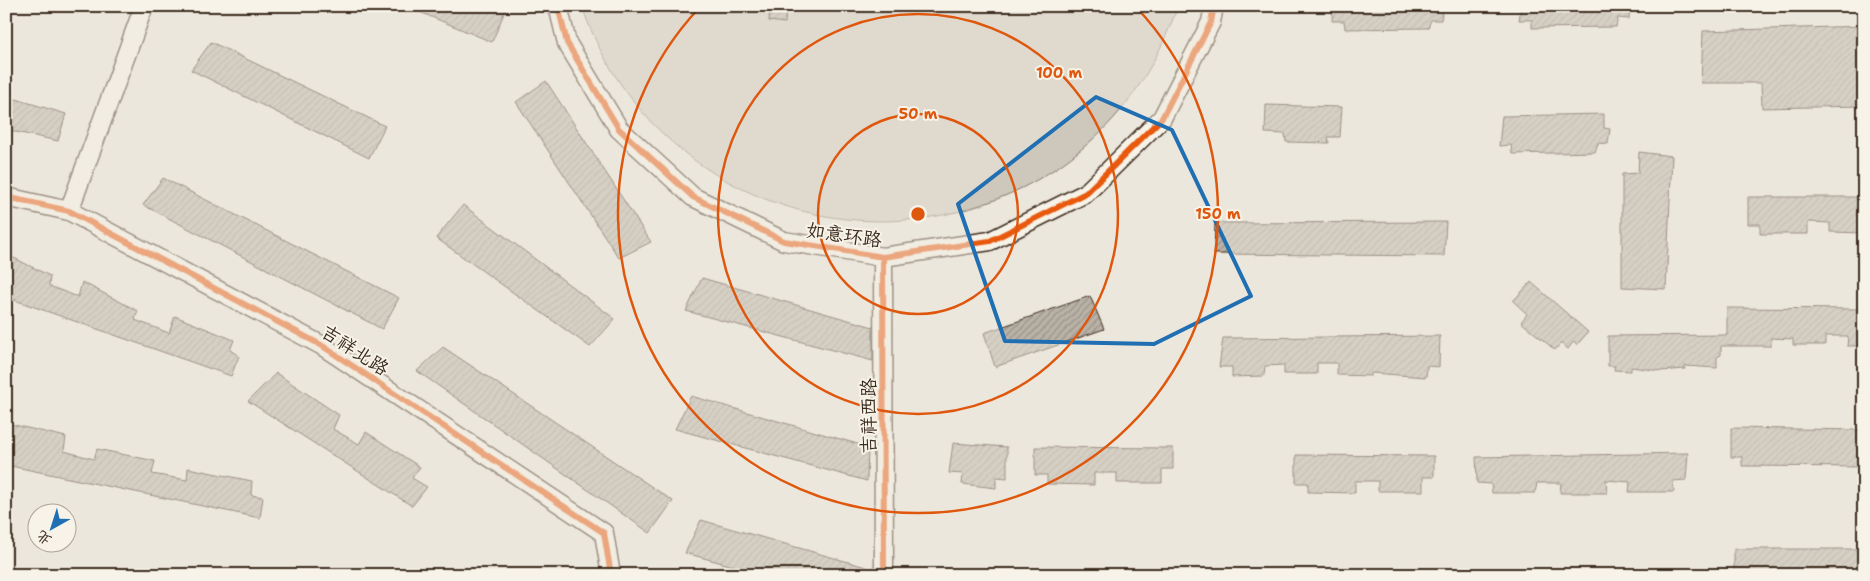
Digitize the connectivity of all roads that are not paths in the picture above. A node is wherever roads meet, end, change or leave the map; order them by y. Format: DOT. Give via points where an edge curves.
graph roads {
  1 [pos="144,6"];
  2 [pos="558,6"];
  3 [pos="1214,6"];
  4 [pos="6,197"];
  5 [pos="69,211"];
  6 [pos="883,257"];
  7 [pos="611,575"];
  8 [pos="884,575"];
  1 -- 5 [label="street"];
  2 -- 6 [label="street, 如意环路" via="567,43 619,129 693,198 784,241"];
  3 -- 6 [label="street, 如意环路" via="1211,22 1162,118 1086,193 990,241"];
  4 -- 5 [label="street, 吉祥北路"];
  5 -- 7 [label="street, 吉祥北路" via="321,345 604,533"];
  6 -- 8 [label="street, 吉祥西路"];
}
